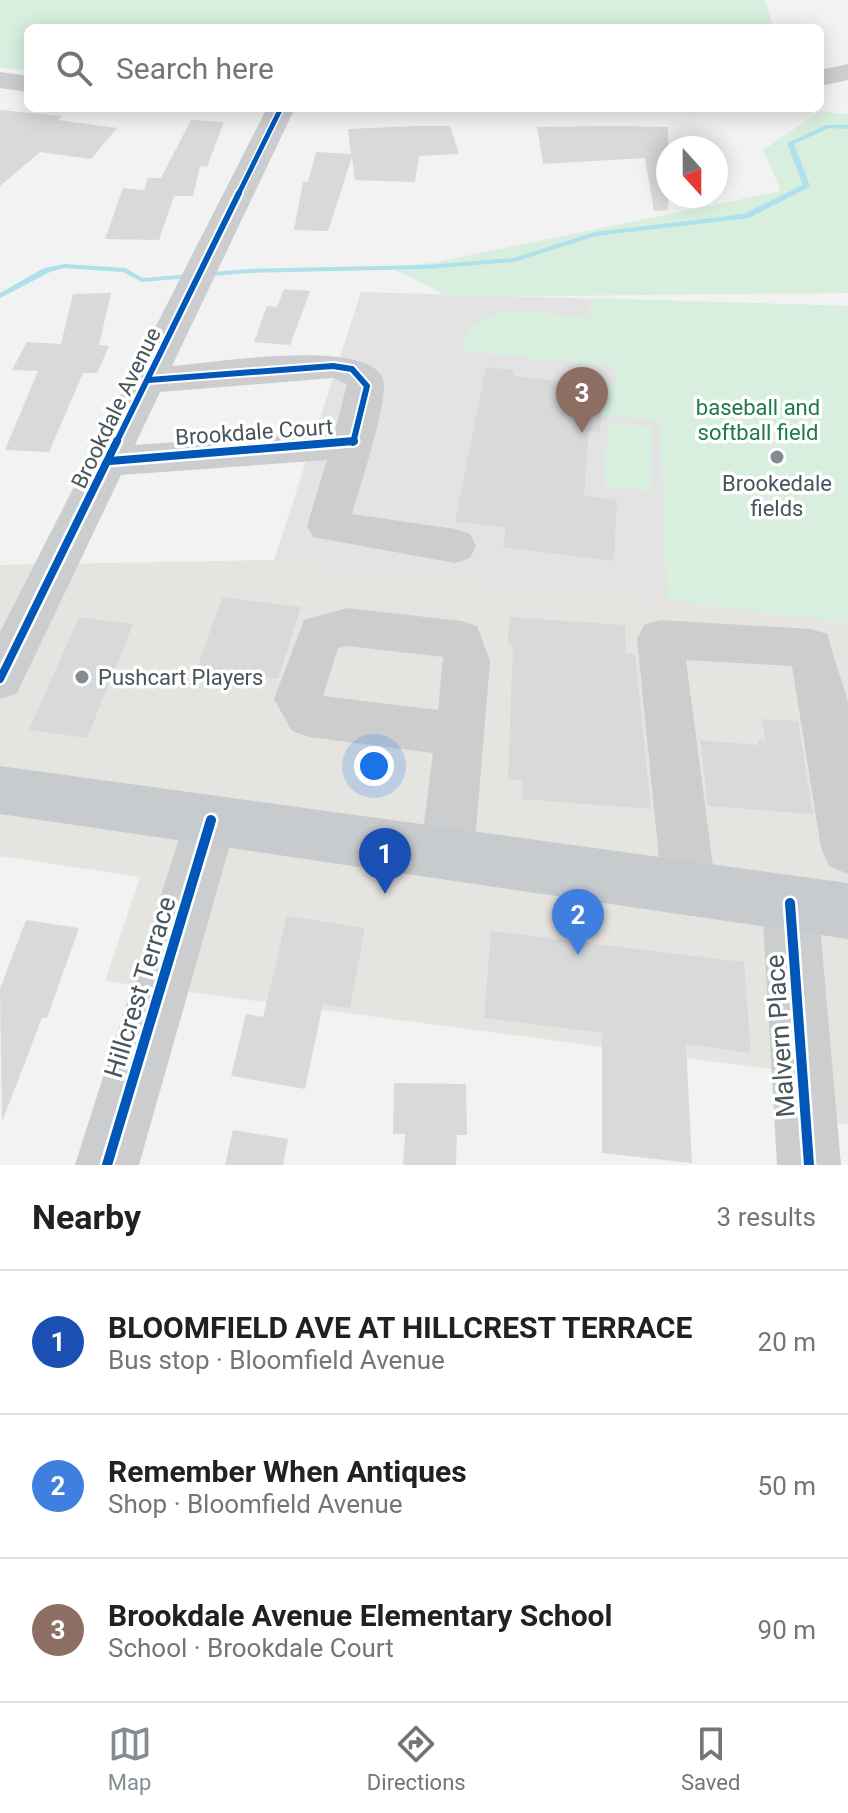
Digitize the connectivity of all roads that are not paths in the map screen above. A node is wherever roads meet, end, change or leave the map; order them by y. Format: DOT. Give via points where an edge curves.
graph roads {
  1 [pos="848,72"];
  2 [pos="824,77"];
  3 [pos="0,80"];
  4 [pos="24,83"];
  5 [pos="279,112"];
  6 [pos="149,380"];
  7 [pos="353,444"];
  8 [pos="110,461"];
  9 [pos="455,546"];
  10 [pos="0,679"];
  11 [pos="459,734"];
  12 [pos="0,790"];
  13 [pos="211,820"];
  14 [pos="848,848"];
  15 [pos="447,854"];
  16 [pos="689,889"];
  17 [pos="790,903"];
  18 [pos="848,911"];
  19 [pos="107,1165"];
  20 [pos="809,1165"];
  1 -- 2 [label="street"];
  3 -- 4 [label="street"];
  5 -- 6 [label="street, Brookdale Avenue"];
  6 -- 7 [label="street, Brookdale Court" via="333,366 352,369 367,386"];
  6 -- 8 [label="street, Brookdale Avenue"];
  7 -- 8 [label="street, Brookdale Court"];
  7 -- 9 [label="street" via="328,526"];
  8 -- 10 [label="street, Brookdale Avenue"];
  11 -- 15 [label="street"];
  12 -- 13 [label="main road"];
  13 -- 15 [label="main road"];
  13 -- 19 [label="street, Hillcrest Terrace"];
  14 -- 16 [label="street" via="811,648 660,639"];
  15 -- 16 [label="main road"];
  16 -- 17 [label="main road"];
  17 -- 18 [label="main road"];
  17 -- 20 [label="street, Malvern Place"];
}
